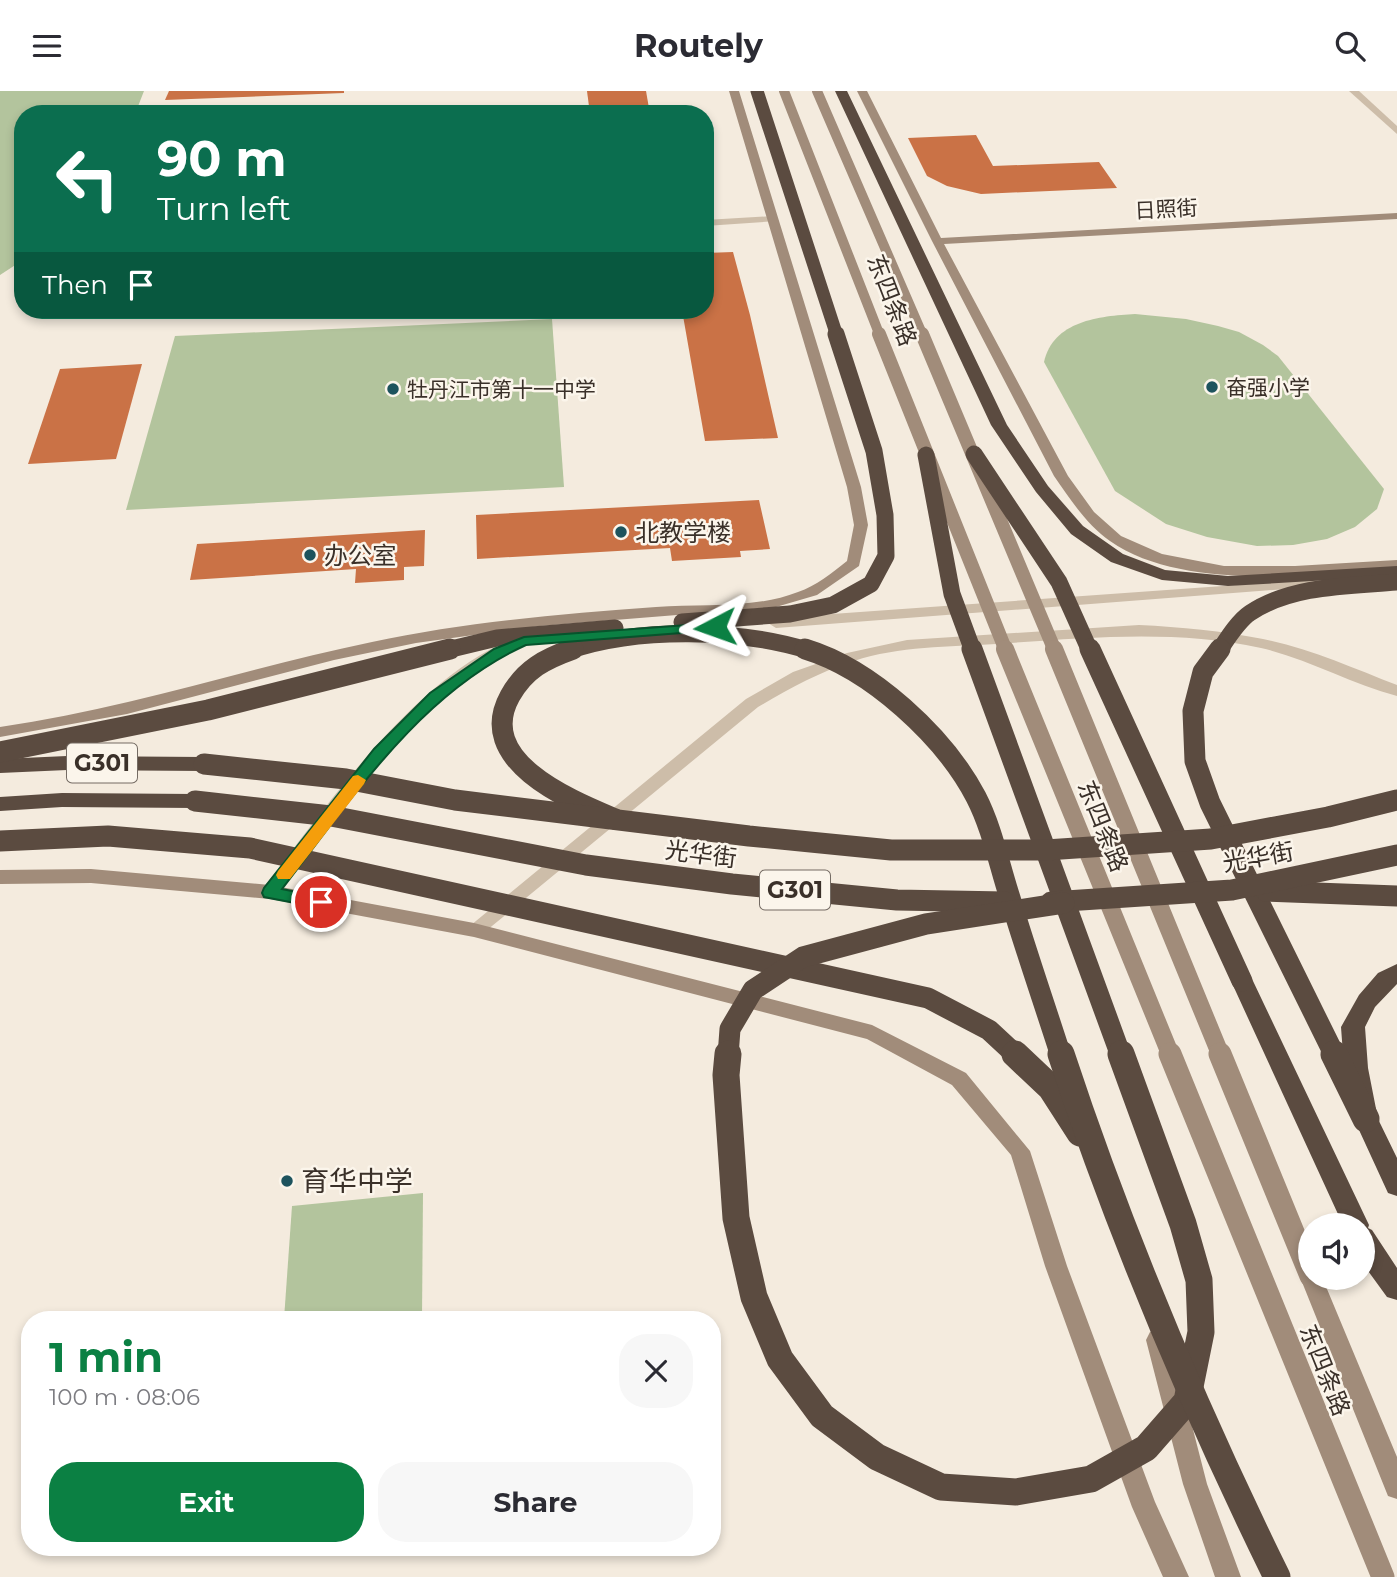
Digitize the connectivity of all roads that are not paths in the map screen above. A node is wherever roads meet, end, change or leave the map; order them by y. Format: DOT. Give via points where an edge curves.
graph roads {
  1 [pos="734,91"];
  2 [pos="757,91"];
  3 [pos="784,91"];
  4 [pos="817,91"];
  5 [pos="841,91"];
  6 [pos="862,91"];
  7 [pos="1354,91"];
  8 [pos="1397,131"];
  9 [pos="1397,216"];
  10 [pos="773,219"];
  11 [pos="714,222"];
  12 [pos="937,241"];
  13 [pos="974,454"];
  14 [pos="926,455"];
  15 [pos="1393,567"];
  16 [pos="1397,580"];
  17 [pos="576,618"];
  18 [pos="524,641"];
  19 [pos="1397,691"];
  20 [pos="0,732"];
  21 [pos="0,752"];
  22 [pos="0,766"];
  23 [pos="1397,800"];
  24 [pos="0,804"];
  25 [pos="615,819"];
  26 [pos="0,841"];
  27 [pos="1397,855"];
  28 [pos="0,877"];
  29 [pos="1232,890"];
  30 [pos="270,893"];
  31 [pos="1397,896"];
  32 [pos="1064,902"];
  33 [pos="474,930"];
  34 [pos="1397,973"];
  35 [pos="1366,1119"];
  36 [pos="1096,1158"];
  37 [pos="1397,1185"];
  38 [pos="1350,1213"];
  39 [pos="1298,1245"];
  40 [pos="1375,1260"];
  41 [pos="1139,1266"];
  42 [pos="1397,1288"];
  43 [pos="1316,1290"];
  44 [pos="1397,1486"];
  45 [pos="1176,1577"];
  46 [pos="1228,1577"];
  47 [pos="1277,1577"];
  48 [pos="1383,1577"];
  1 -- 10 [label="street"];
  2 -- 21 [label="highway, bridge" via="874,451 885,515 886,556 872,584 833,605 790,614 497,638 208,710"];
  3 -- 14 [label="street, 东四条路, bridge"];
  4 -- 13 [label="street, bridge"];
  5 -- 15 [label="highway" via="999,425 1042,489 1077,530 1117,558 1162,575 1228,581"];
  6 -- 12 [label="street"];
  7 -- 8 [label="street"];
  9 -- 12 [label="street, 日照街"];
  10 -- 11 [label="street"];
  10 -- 17 [label="street" via="854,487 861,525 854,563 803,596"];
  12 -- 15 [label="street" via="1061,475 1085,510 1126,545 1164,560 1214,569"];
  13 -- 38 [label="highway, bridge" via="1059,582"];
  13 -- 39 [label="street, bridge"];
  14 -- 32 [label="highway, bridge" via="952,594 1183,1224 1199,1280 1201,1332 1187,1401 1146,1448 1091,1479 1016,1492 941,1487 877,1457 822,1416 780,1359 754,1297 736,1218 726,1075 730,1029 753,991 803,957 926,924"];
  14 -- 48 [label="street, 东四条路, bridge"];
  16 -- 18 [label="street"];
  16 -- 35 [label="highway, bridge" via="1282,597 1248,614 1203,672 1193,711 1195,761 1210,803"];
  17 -- 18 [label="street"];
  17 -- 20 [label="street" via="453,631 336,654 61,725"];
  18 -- 30 [label="street" via="499,652 436,697 379,753"];
  19 -- 33 [label="street" via="1264,644 1198,633 1139,630 920,644 852,656 799,675 752,703"];
  22 -- 25 [label="highway, 光华街 / G301, bridge" via="204,764 346,779 455,800"];
  23 -- 25 [label="highway, 光华街 / G301, bridge" via="1211,839 1046,850 891,850"];
  24 -- 32 [label="highway, 光华街 / G301, bridge" via="195,801 331,816 586,865 732,884 897,900"];
  25 -- 36 [label="highway, bridge" via="538,781 511,753 500,723 508,693 529,668 566,651 616,638 690,633 802,648 854,670 933,737 976,797"];
  26 -- 36 [label="highway, bridge" via="107,836 250,848 928,998 989,1030 1025,1063 1051,1088"];
  27 -- 29 [label="highway, 光华街 / G301, bridge"];
  28 -- 30 [label="street" via="91,876"];
  29 -- 31 [label="highway, bridge"];
  29 -- 32 [label="highway, 光华街 / G301, bridge"];
  30 -- 33 [label="street"];
  33 -- 45 [label="street" via="872,1033 959,1079 1020,1151 1056,1266 1135,1482"];
  34 -- 35 [label="highway, bridge" via="1367,1001 1353,1027"];
  35 -- 37 [label="highway"];
  36 -- 41 [label="highway, bridge"];
  40 -- 42 [label="highway"];
  41 -- 46 [label="street, bridge" via="1195,1484"];
  41 -- 47 [label="highway, bridge" via="1231,1486"];
  43 -- 44 [label="street"];
}
